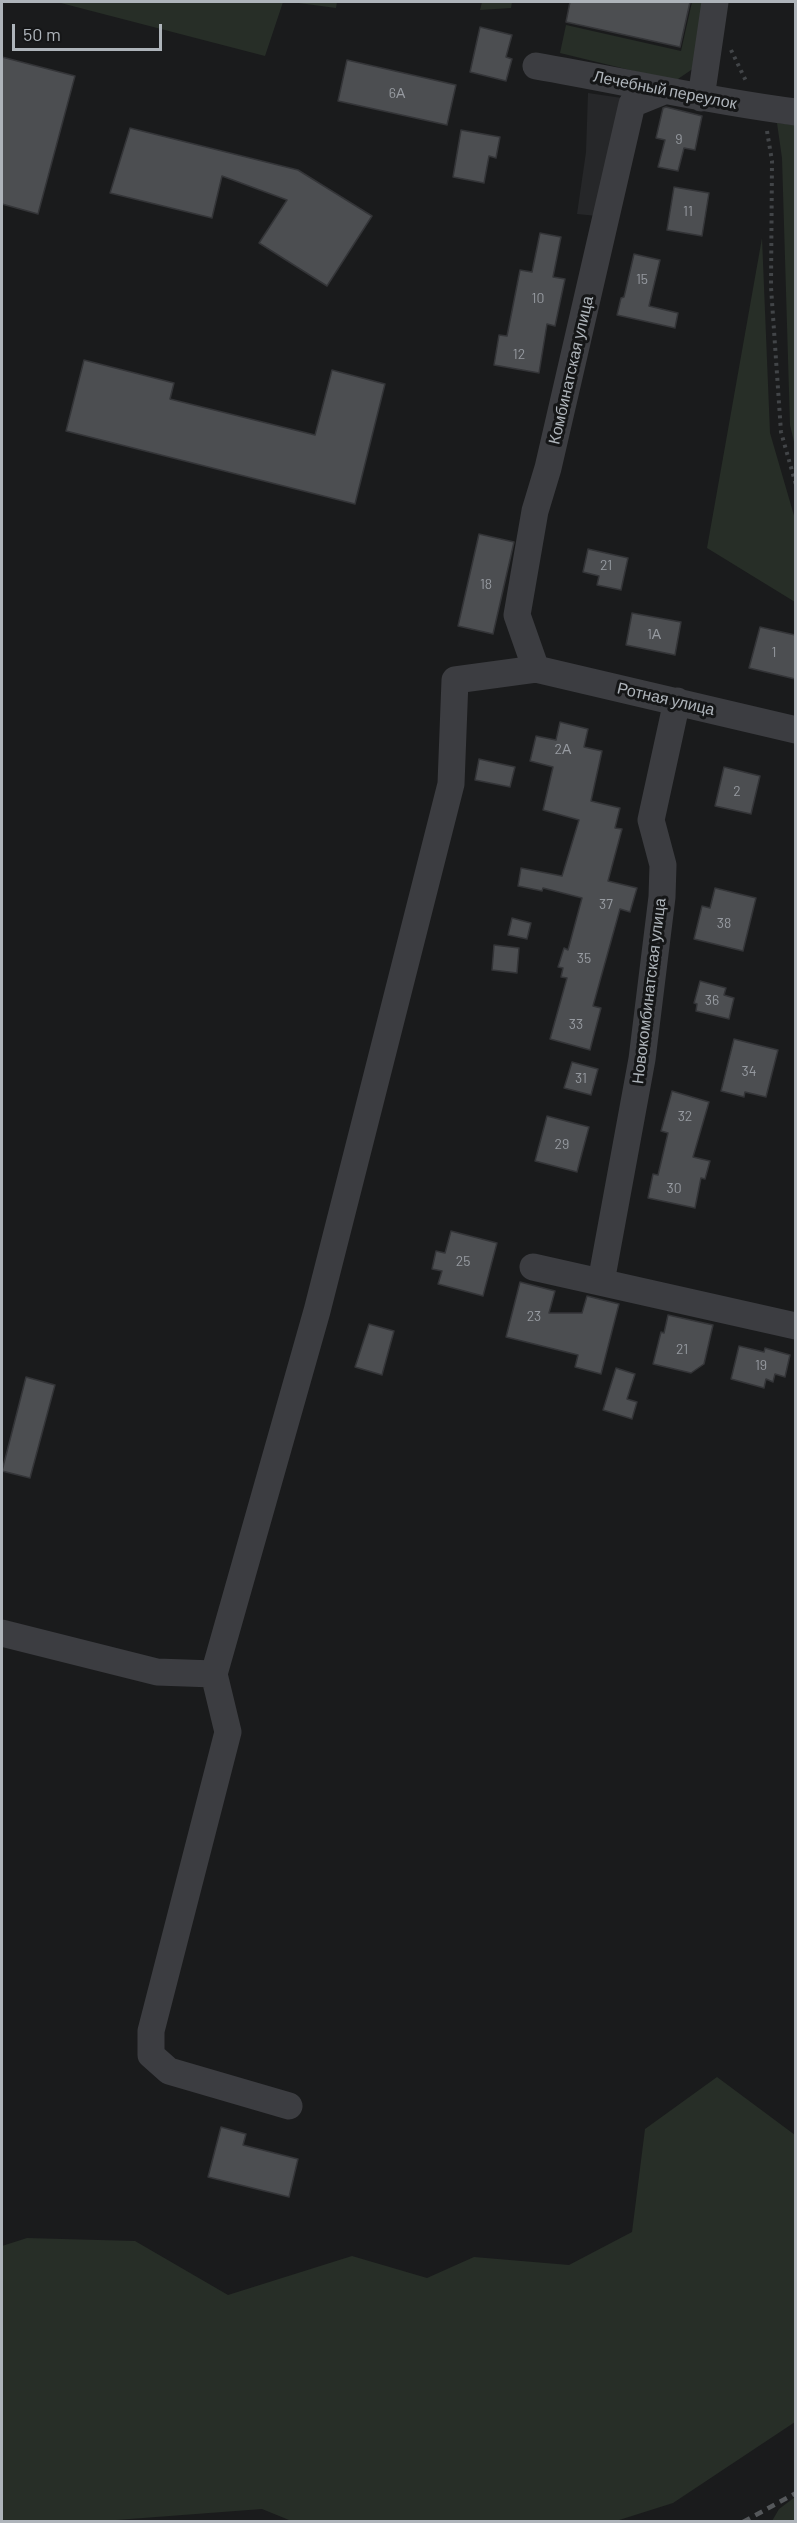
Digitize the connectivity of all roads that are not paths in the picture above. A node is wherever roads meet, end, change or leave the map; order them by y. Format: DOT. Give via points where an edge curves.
graph roads {
  1 [pos="714,8"];
  2 [pos="536,66"];
  3 [pos="664,91"];
  4 [pos="701,98"];
  5 [pos="795,112"];
  6 [pos="536,669"];
  7 [pos="677,701"];
  8 [pos="795,730"];
  9 [pos="533,1267"];
  10 [pos="601,1282"];
  11 [pos="795,1326"];
  12 [pos="2,1634"];
  13 [pos="213,1674"];
  14 [pos="289,2106"];
  1 -- 4 [label="street"];
  2 -- 3 [label="street, Лечебный переулок"];
  3 -- 4 [label="street, Лечебный переулок"];
  3 -- 6 [label="street, Комбинатская улица" via="632,104 535,511 517,615"];
  4 -- 5 [label="street, Лечебный переулок"];
  6 -- 7 [label="street, Ротная улица"];
  6 -- 13 [label="street" via="455,680 451,784 316,1311"];
  7 -- 8 [label="street, Ротная улица"];
  7 -- 10 [label="street, Новокомбинатская улица" via="651,820 663,865 662,897 642,1059"];
  9 -- 10 [label="street"];
  10 -- 11 [label="street"];
  12 -- 13 [label="street" via="157,1672"];
  13 -- 14 [label="street" via="228,1732 152,2031 151,2055 169,2071"];
}
